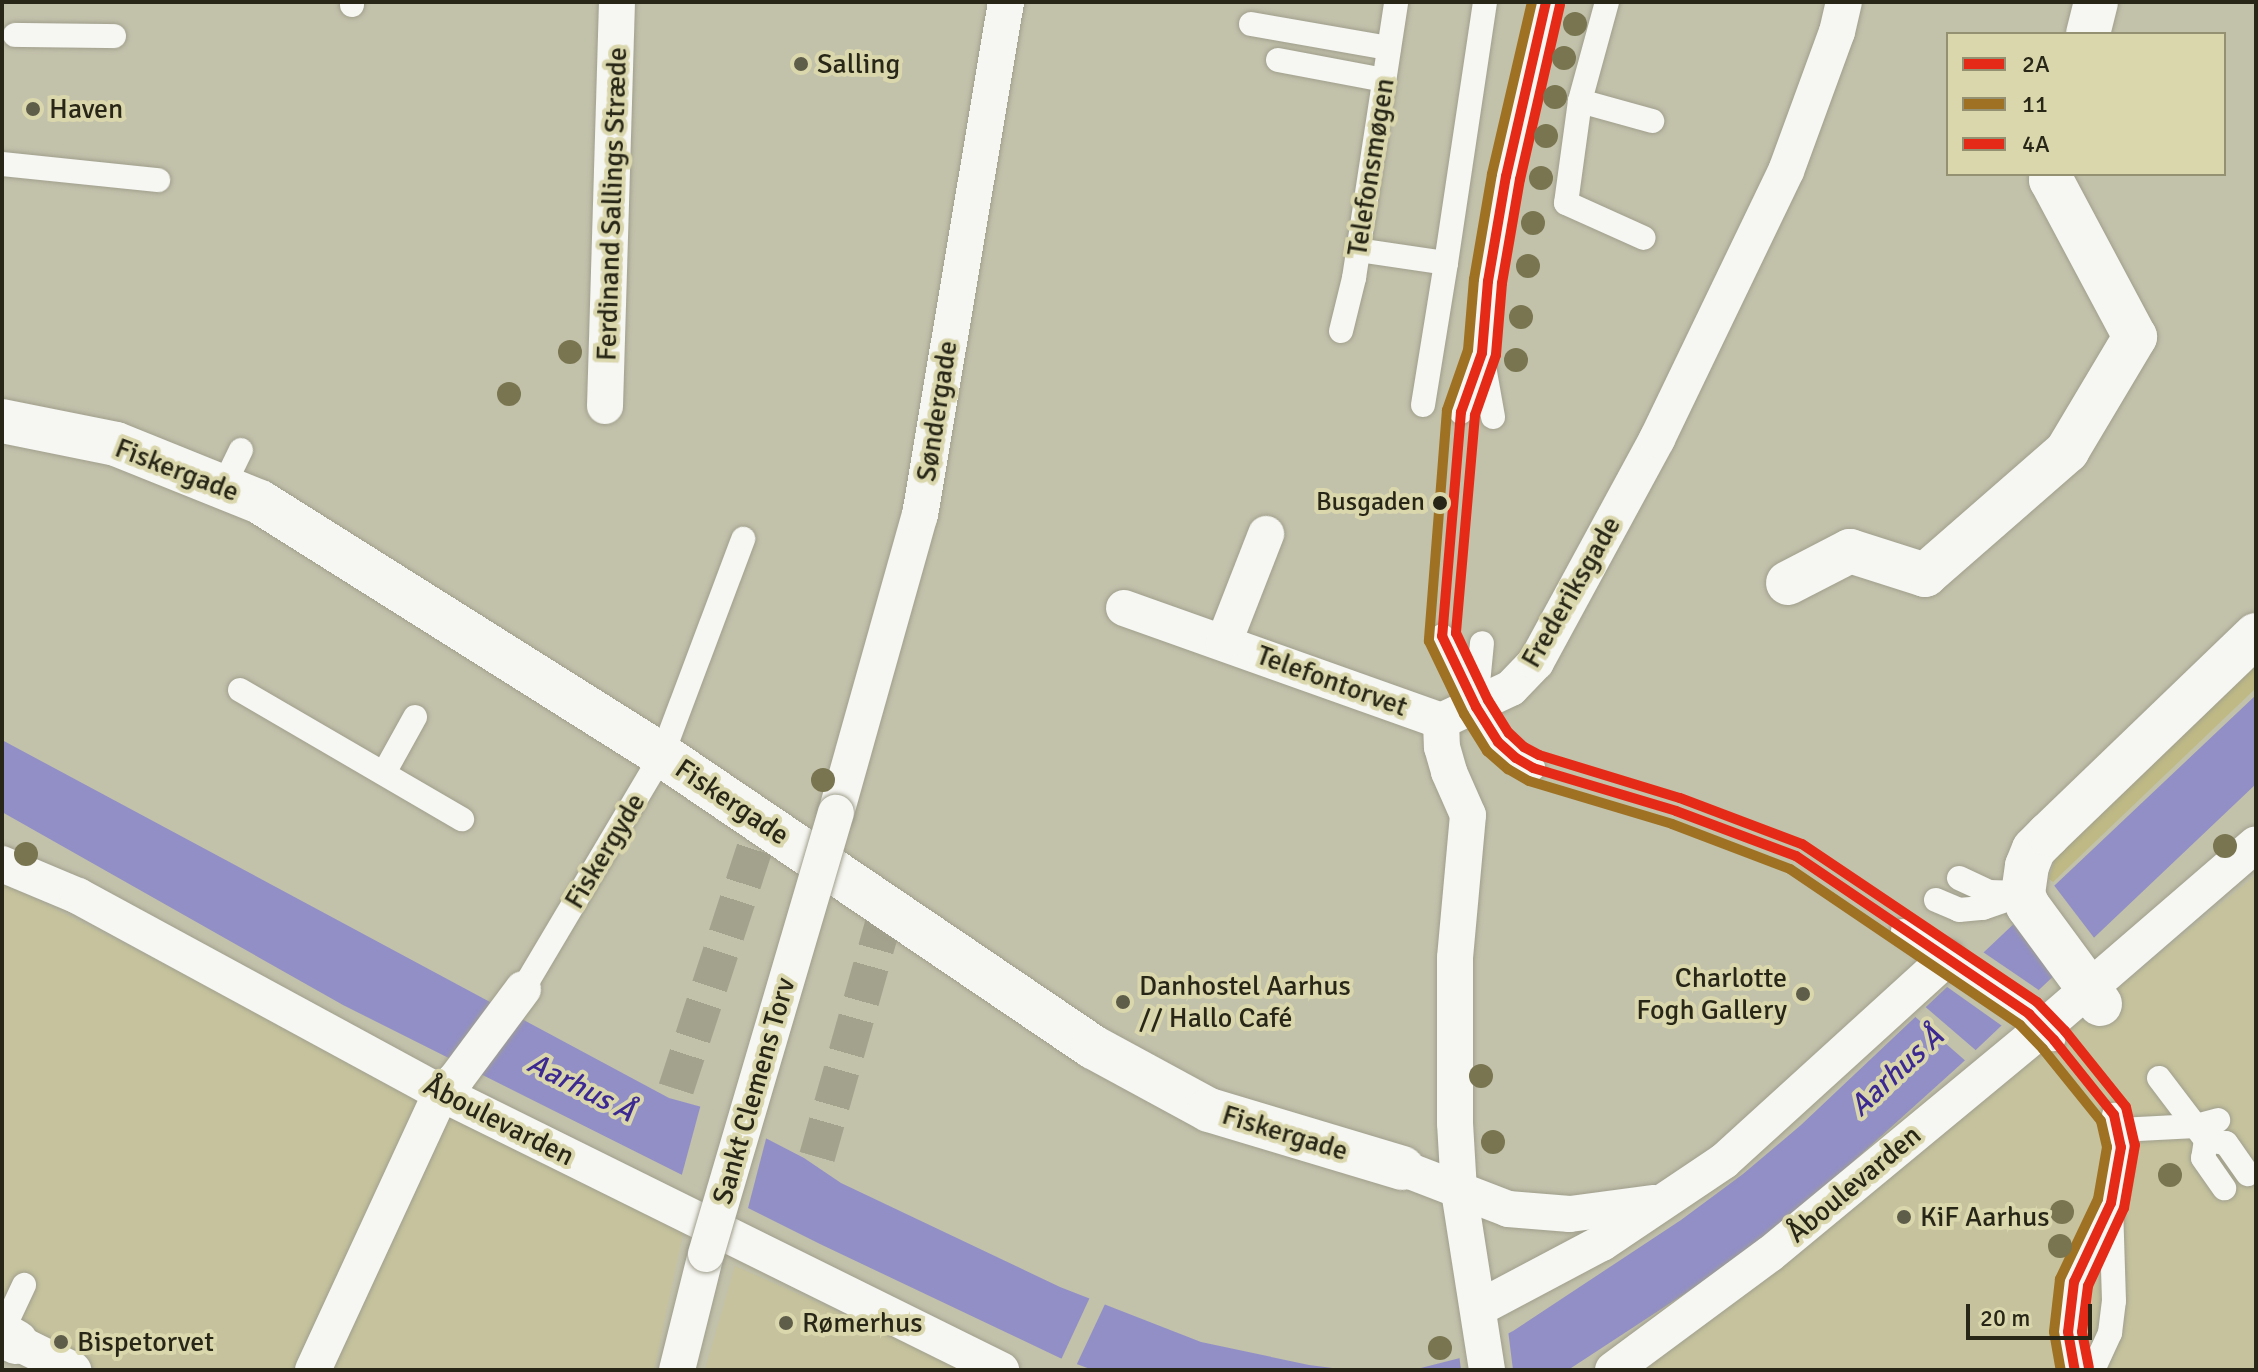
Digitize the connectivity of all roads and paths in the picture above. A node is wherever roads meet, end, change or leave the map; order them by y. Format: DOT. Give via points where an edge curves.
graph roads {
  1 [pos="617,2"];
  2 [pos="1006,2"];
  3 [pos="1396,2"];
  4 [pos="1485,2"];
  5 [pos="1546,2"];
  6 [pos="1607,2"];
  7 [pos="1844,2"];
  8 [pos="2096,2"];
  9 [pos="1251,24"];
  10 [pos="2088,32"];
  11 [pos="15,35"];
  12 [pos="114,36"];
  13 [pos="1389,48"];
  14 [pos="1278,60"];
  15 [pos="1384,80"];
  16 [pos="1580,101"];
  17 [pos="1652,121"];
  18 [pos="2,164"];
  19 [pos="2052,176"];
  20 [pos="158,180"];
  21 [pos="1644,238"];
  22 [pos="1358,250"];
  23 [pos="1446,263"];
  24 [pos="1341,331"];
  25 [pos="1482,353"];
  26 [pos="1423,405"];
  27 [pos="605,406"];
  28 [pos="1461,412"];
  29 [pos="1493,417"];
  30 [pos="2,421"];
  31 [pos="1266,534"];
  32 [pos="743,539"];
  33 [pos="1788,583"];
  34 [pos="1124,608"];
  35 [pos="2256,635"];
  36 [pos="1442,636"];
  37 [pos="1224,642"];
  38 [pos="1482,643"];
  39 [pos="240,690"];
  40 [pos="1476,707"];
  41 [pos="415,717"];
  42 [pos="1441,721"];
  43 [pos="662,755"];
  44 [pos="1533,768"];
  45 [pos="384,773"];
  46 [pos="836,813"];
  47 [pos="462,819"];
  48 [pos="2256,844"];
  49 [pos="2,864"];
  50 [pos="1959,878"];
  51 [pos="1936,900"];
  52 [pos="2026,900"];
  53 [pos="1903,931"];
  54 [pos="1954,963"];
  55 [pos="2088,988"];
  56 [pos="515,1000"];
  57 [pos="2042,1027"];
  58 [pos="2159,1078"];
  59 [pos="448,1086"];
  60 [pos="2207,1129"];
  61 [pos="1402,1168"];
  62 [pos="2248,1174"];
  63 [pos="2224,1188"];
  64 [pos="1459,1191"];
  65 [pos="1663,1202"];
  66 [pos="2111,1203"];
  67 [pos="24,1285"];
  68 [pos="1480,1313"];
  69 [pos="7,1336"];
  70 [pos="73,1370"];
  71 [pos="313,1370"];
  72 [pos="677,1370"];
  73 [pos="1001,1370"];
  74 [pos="1487,1370"];
  75 [pos="1613,1370"];
  76 [pos="2075,1370"];
  77 [pos="2093,1370"];
  1 -- 27 [label="street, Ferdinand Sallings Stræde"];
  2 -- 46 [label="street, Søndergade" via="920,515"];
  3 -- 13 [label="lane, Telefonsmøgen"];
  4 -- 23 [label="lane"];
  5 -- 25 [label="lane" via="1506,176"];
  6 -- 16 [label="lane"];
  7 -- 40 [label="street, Frederiksgade" via="1786,171 1657,439 1536,662 1511,688"];
  8 -- 10 [label="street"];
  9 -- 13 [label="lane"];
  11 -- 12 [label="lane"];
  13 -- 15 [label="lane, Telefonsmøgen"];
  14 -- 15 [label="lane"];
  15 -- 22 [label="lane, Telefonsmøgen"];
  16 -- 17 [label="lane"];
  16 -- 21 [label="lane" via="1566,203"];
  18 -- 20 [label="lane"];
  19 -- 33 [label="street" via="2135,337 2067,451 1925,575 1850,551"];
  22 -- 23 [label="lane"];
  22 -- 24 [label="lane, Telefonsmøgen"];
  23 -- 26 [label="lane"];
  25 -- 28 [label="lane"];
  25 -- 29 [label="lane"];
  30 -- 43 [label="street, Fiskergade" via="232,468 260,502 454,640"];
  31 -- 37 [label="street, Telefontorvet"];
  32 -- 43 [label="lane, Fiskergyde"];
  34 -- 37 [label="street, Telefontorvet"];
  35 -- 52 [label="street" via="2034,849 2023,880"];
  36 -- 40 [label="lane"];
  37 -- 42 [label="street, Telefontorvet"];
  38 -- 40 [label="lane"];
  39 -- 45 [label="lane"];
  40 -- 42 [label="street, Frederiksgade"];
  40 -- 44 [label="lane" via="1498,742"];
  41 -- 45 [label="lane"];
  42 -- 64 [label="street" via="1449,772 1468,815 1452,1031"];
  43 -- 56 [label="lane, Fiskergyde"];
  43 -- 61 [label="street, Fiskergade" via="1093,1047 1209,1110"];
  45 -- 47 [label="lane"];
  46 -- 72 [label="street, Sankt Clemens Torv, bridge"];
  48 -- 55 [label="street, Åboulevarden"];
  49 -- 59 [label="street, Åboulevarden" via="78,896"];
  50 -- 52 [label="lane"];
  51 -- 52 [label="lane" via="1959,910"];
  52 -- 55 [label="street"];
  53 -- 54 [label="lane"];
  54 -- 57 [label="lane"];
  54 -- 65 [label="street" via="1724,1161"];
  55 -- 57 [label="street, Åboulevarden"];
  56 -- 59 [label="street, Fiskergyde"];
  57 -- 75 [label="street, Åboulevarden" via="1770,1254"];
  58 -- 60 [label="lane"];
  59 -- 71 [label="street, Fiskergyde"];
  59 -- 73 [label="street, Åboulevarden"];
  60 -- 62 [label="lane" via="2226,1143"];
  60 -- 63 [label="lane" via="2203,1158"];
  60 -- 66 [label="lane" via="2116,1123 2120,1166"];
  61 -- 64 [label="street, Fiskergade"];
  64 -- 65 [label="street, Fiskergade" via="1508,1209 1570,1214"];
  64 -- 68 [label="street"];
  65 -- 68 [label="street"];
  66 -- 76 [label="lane" via="2074,1282 2068,1332"];
  66 -- 77 [label="lane" via="2114,1301 2110,1333"];
  67 -- 69 [label="lane"];
  68 -- 74 [label="street"];
  69 -- 70 [label="street"];
}
